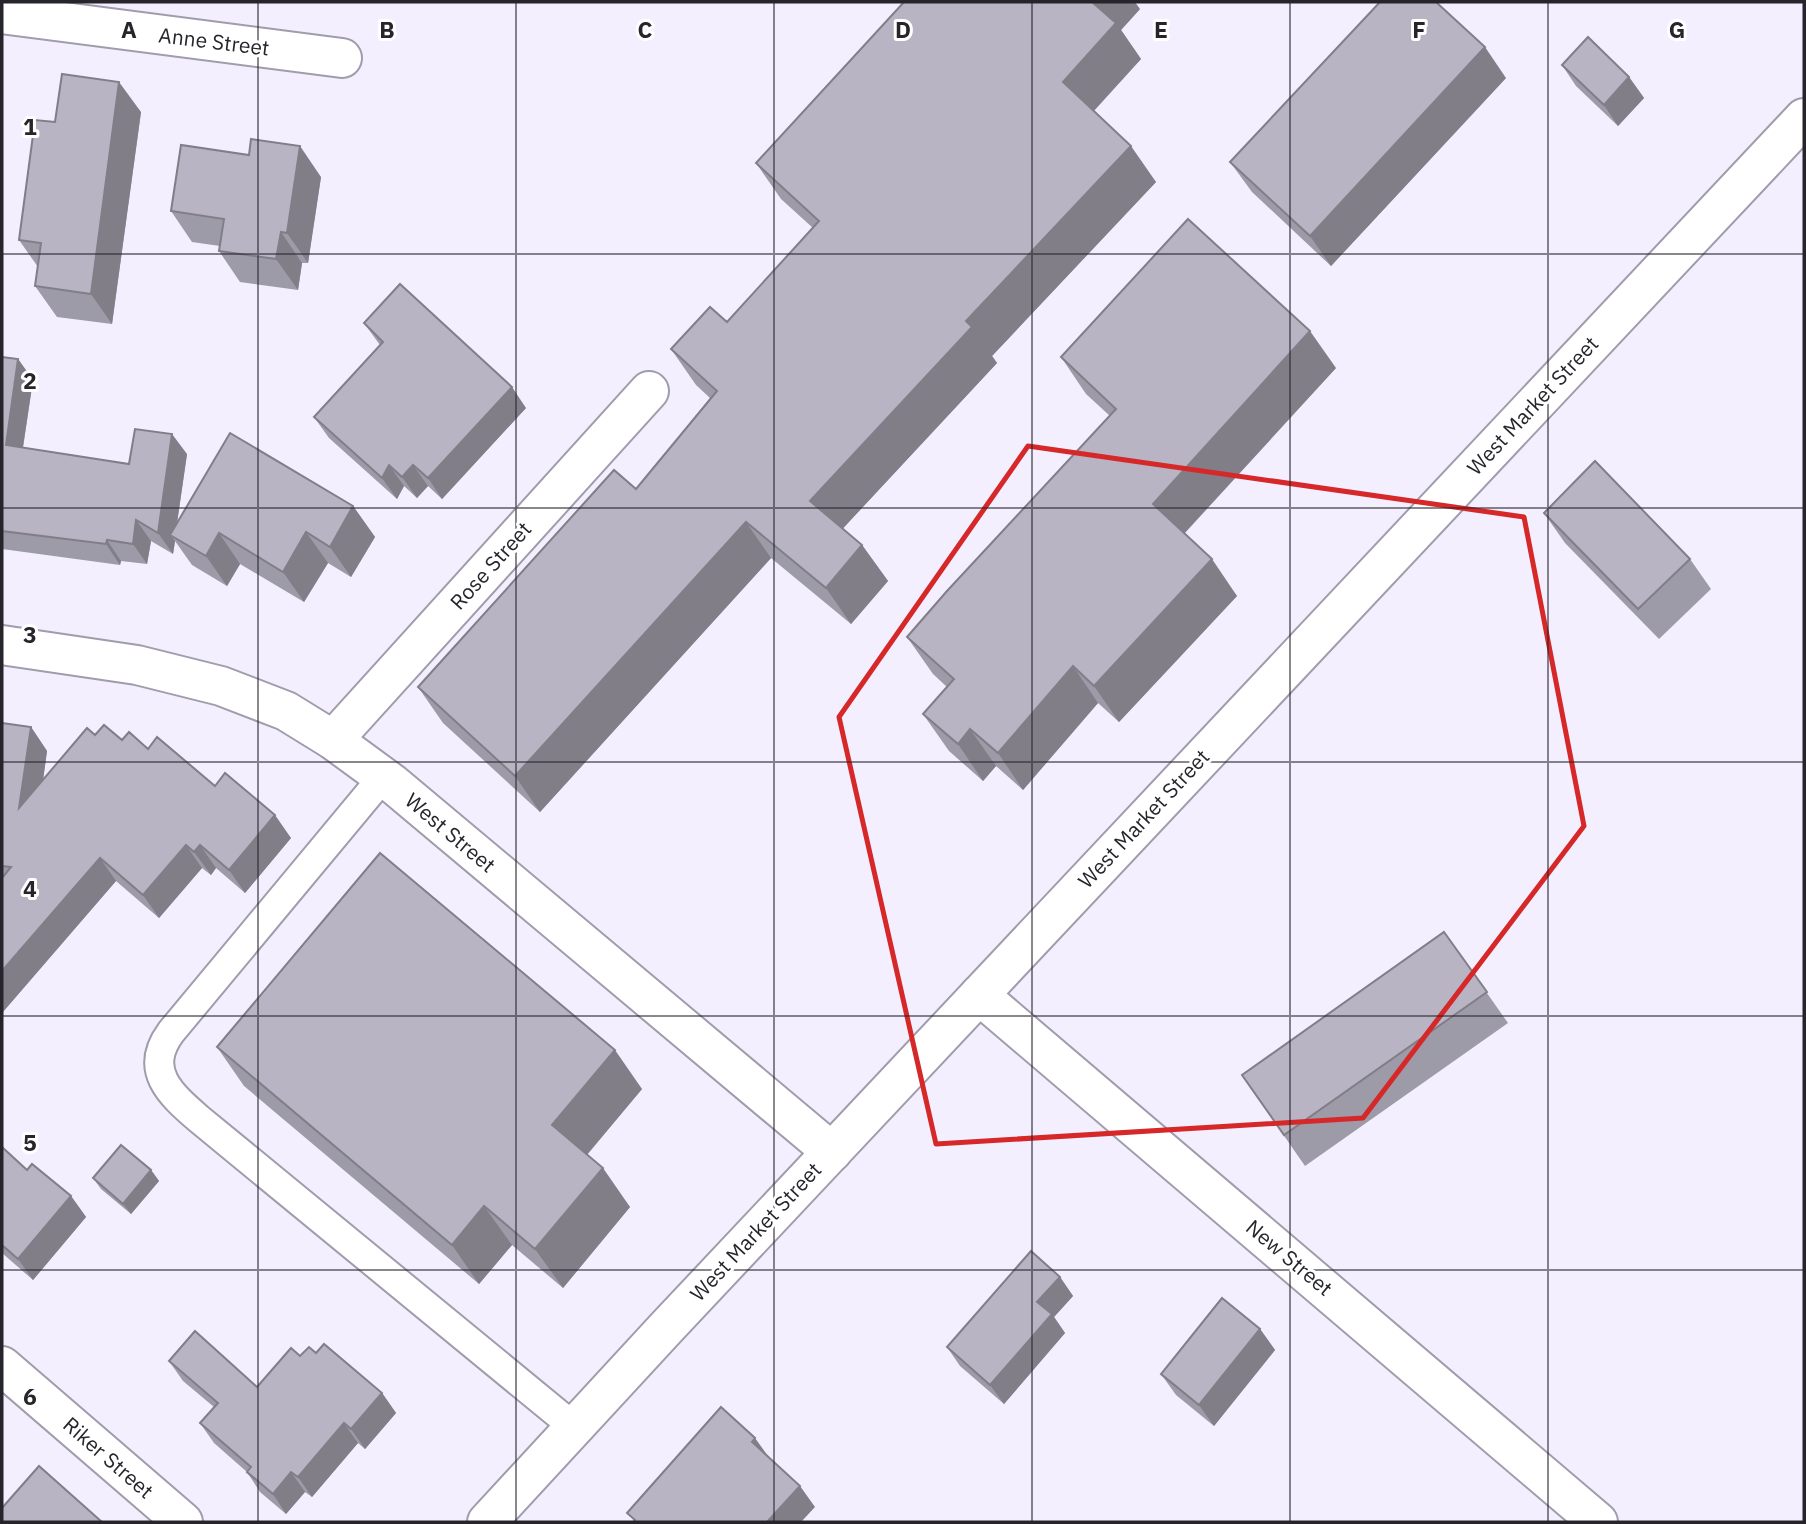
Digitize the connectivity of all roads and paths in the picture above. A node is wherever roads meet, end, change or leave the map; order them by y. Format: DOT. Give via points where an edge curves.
graph roads {
  1 [pos="2,14"];
  2 [pos="342,58"];
  3 [pos="1804,118"];
  4 [pos="649,391"];
  5 [pos="2,645"];
  6 [pos="333,740"];
  7 [pos="383,778"];
  8 [pos="979,995"];
  9 [pos="832,1152"];
  10 [pos="2,1366"];
  11 [pos="574,1427"];
  12 [pos="183,1522"];
  13 [pos="487,1522"];
  14 [pos="1598,1522"];
  1 -- 2 [label="street, Anne Street"];
  3 -- 8 [label="street, West Market Street"];
  4 -- 6 [label="street, Rose Street"];
  5 -- 6 [label="street, West Street" via="136,665 221,686 286,711"];
  6 -- 7 [label="street, West Street"];
  7 -- 9 [label="street, West Street"];
  7 -- 11 [label="lane" via="171,1032 160,1053 159,1070 177,1100 199,1119"];
  8 -- 9 [label="street, West Market Street"];
  8 -- 14 [label="street, New Street"];
  9 -- 11 [label="street, West Market Street"];
  10 -- 12 [label="street, Riker Street"];
  11 -- 13 [label="street, West Market Street"];
}
